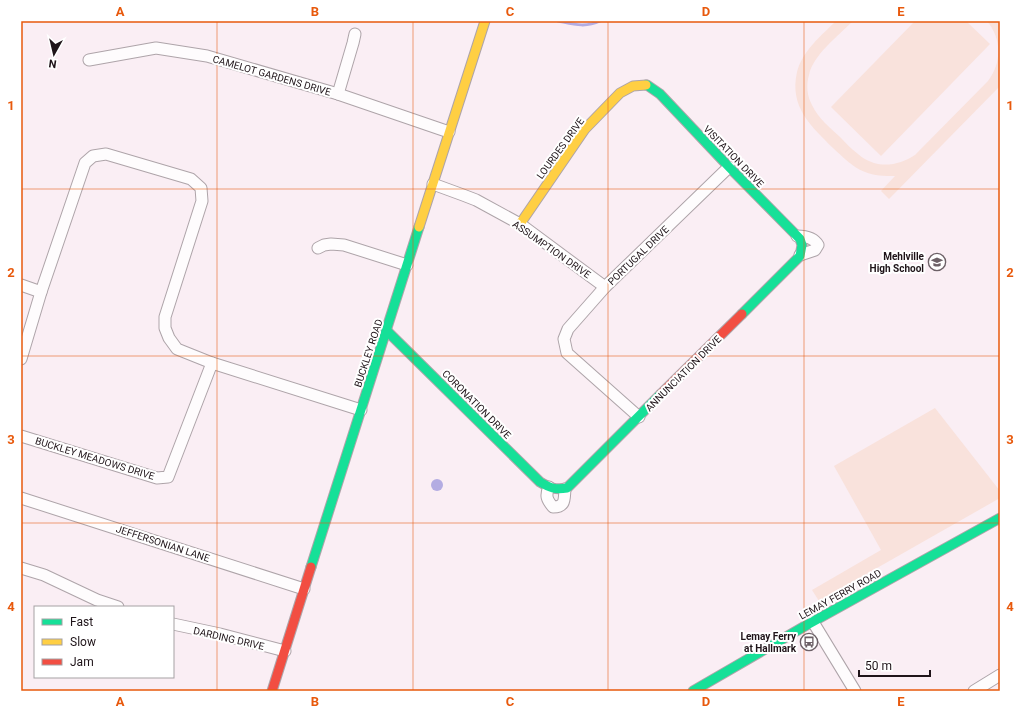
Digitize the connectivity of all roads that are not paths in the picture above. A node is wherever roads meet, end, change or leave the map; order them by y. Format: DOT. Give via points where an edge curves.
graph roads {
  1 [pos="485,21"];
  2 [pos="355,34"];
  3 [pos="89,60"];
  4 [pos="647,85"];
  5 [pos="338,94"];
  6 [pos="449,132"];
  7 [pos="729,167"];
  8 [pos="433,184"];
  9 [pos="520,224"];
  10 [pos="800,246"];
  11 [pos="318,248"];
  12 [pos="407,265"];
  13 [pos="21,285"];
  14 [pos="605,287"];
  15 [pos="41,292"];
  16 [pos="386,330"];
  17 [pos="21,359"];
  18 [pos="212,363"];
  19 [pos="361,410"];
  20 [pos="639,417"];
  21 [pos="21,436"];
  22 [pos="557,489"];
  23 [pos="21,498"];
  24 [pos="1000,518"];
  25 [pos="21,568"];
  26 [pos="304,589"];
  27 [pos="115,606"];
  28 [pos="813,622"];
  29 [pos="174,624"];
  30 [pos="285,651"];
  31 [pos="1000,676"];
  32 [pos="272,691"];
  33 [pos="693,691"];
  34 [pos="855,691"];
  35 [pos="974,691"];
  1 -- 6 [label="street, BUCKLEY ROAD"];
  2 -- 5 [label="street"];
  3 -- 5 [label="street, CAMELOT GARDENS DRIVE" via="156,48 206,56"];
  4 -- 7 [label="street, VISITATION DRIVE" via="660,94"];
  4 -- 9 [label="street, LOURDES DRIVE" via="633,86 620,93 585,129"];
  5 -- 6 [label="street, CAMELOT GARDENS DRIVE"];
  6 -- 8 [label="street, BUCKLEY ROAD"];
  7 -- 10 [label="street, VISITATION DRIVE"];
  7 -- 14 [label="street, PORTUGAL DRIVE"];
  8 -- 9 [label="street, ASSUMPTION DRIVE" via="476,200"];
  8 -- 12 [label="street, BUCKLEY ROAD"];
  9 -- 14 [label="street, ASSUMPTION DRIVE"];
  10 -- 20 [label="street, ANNUNCIATION DRIVE"];
  11 -- 12 [label="street" via="331,244 344,245"];
  12 -- 16 [label="street, BUCKLEY ROAD"];
  13 -- 15 [label="street"];
  14 -- 20 [label="street, PORTUGAL DRIVE" via="568,329 564,339 567,353"];
  15 -- 17 [label="street"];
  15 -- 18 [label="street" via="85,163 93,156 106,154 191,179 201,188 202,201 165,317 166,328 169,338 177,348"];
  16 -- 19 [label="street, BUCKLEY ROAD"];
  16 -- 22 [label="street, CORONATION DRIVE" via="540,482"];
  18 -- 19 [label="street"];
  18 -- 21 [label="street, BUCKLEY MEADOWS DRIVE" via="168,477 157,478"];
  19 -- 26 [label="street, BUCKLEY ROAD"];
  20 -- 22 [label="street, ANNUNCIATION DRIVE" via="567,488"];
  23 -- 26 [label="street, JEFFERSONIAN LANE"];
  24 -- 28 [label="street, LEMAY FERRY ROAD"];
  25 -- 27 [label="street" via="44,575"];
  26 -- 30 [label="street, BUCKLEY ROAD"];
  28 -- 33 [label="street, LEMAY FERRY ROAD"];
  28 -- 34 [label="street"];
  29 -- 30 [label="street, DARDING DRIVE"];
  30 -- 32 [label="street, BUCKLEY ROAD"];
  31 -- 35 [label="street"];
}
